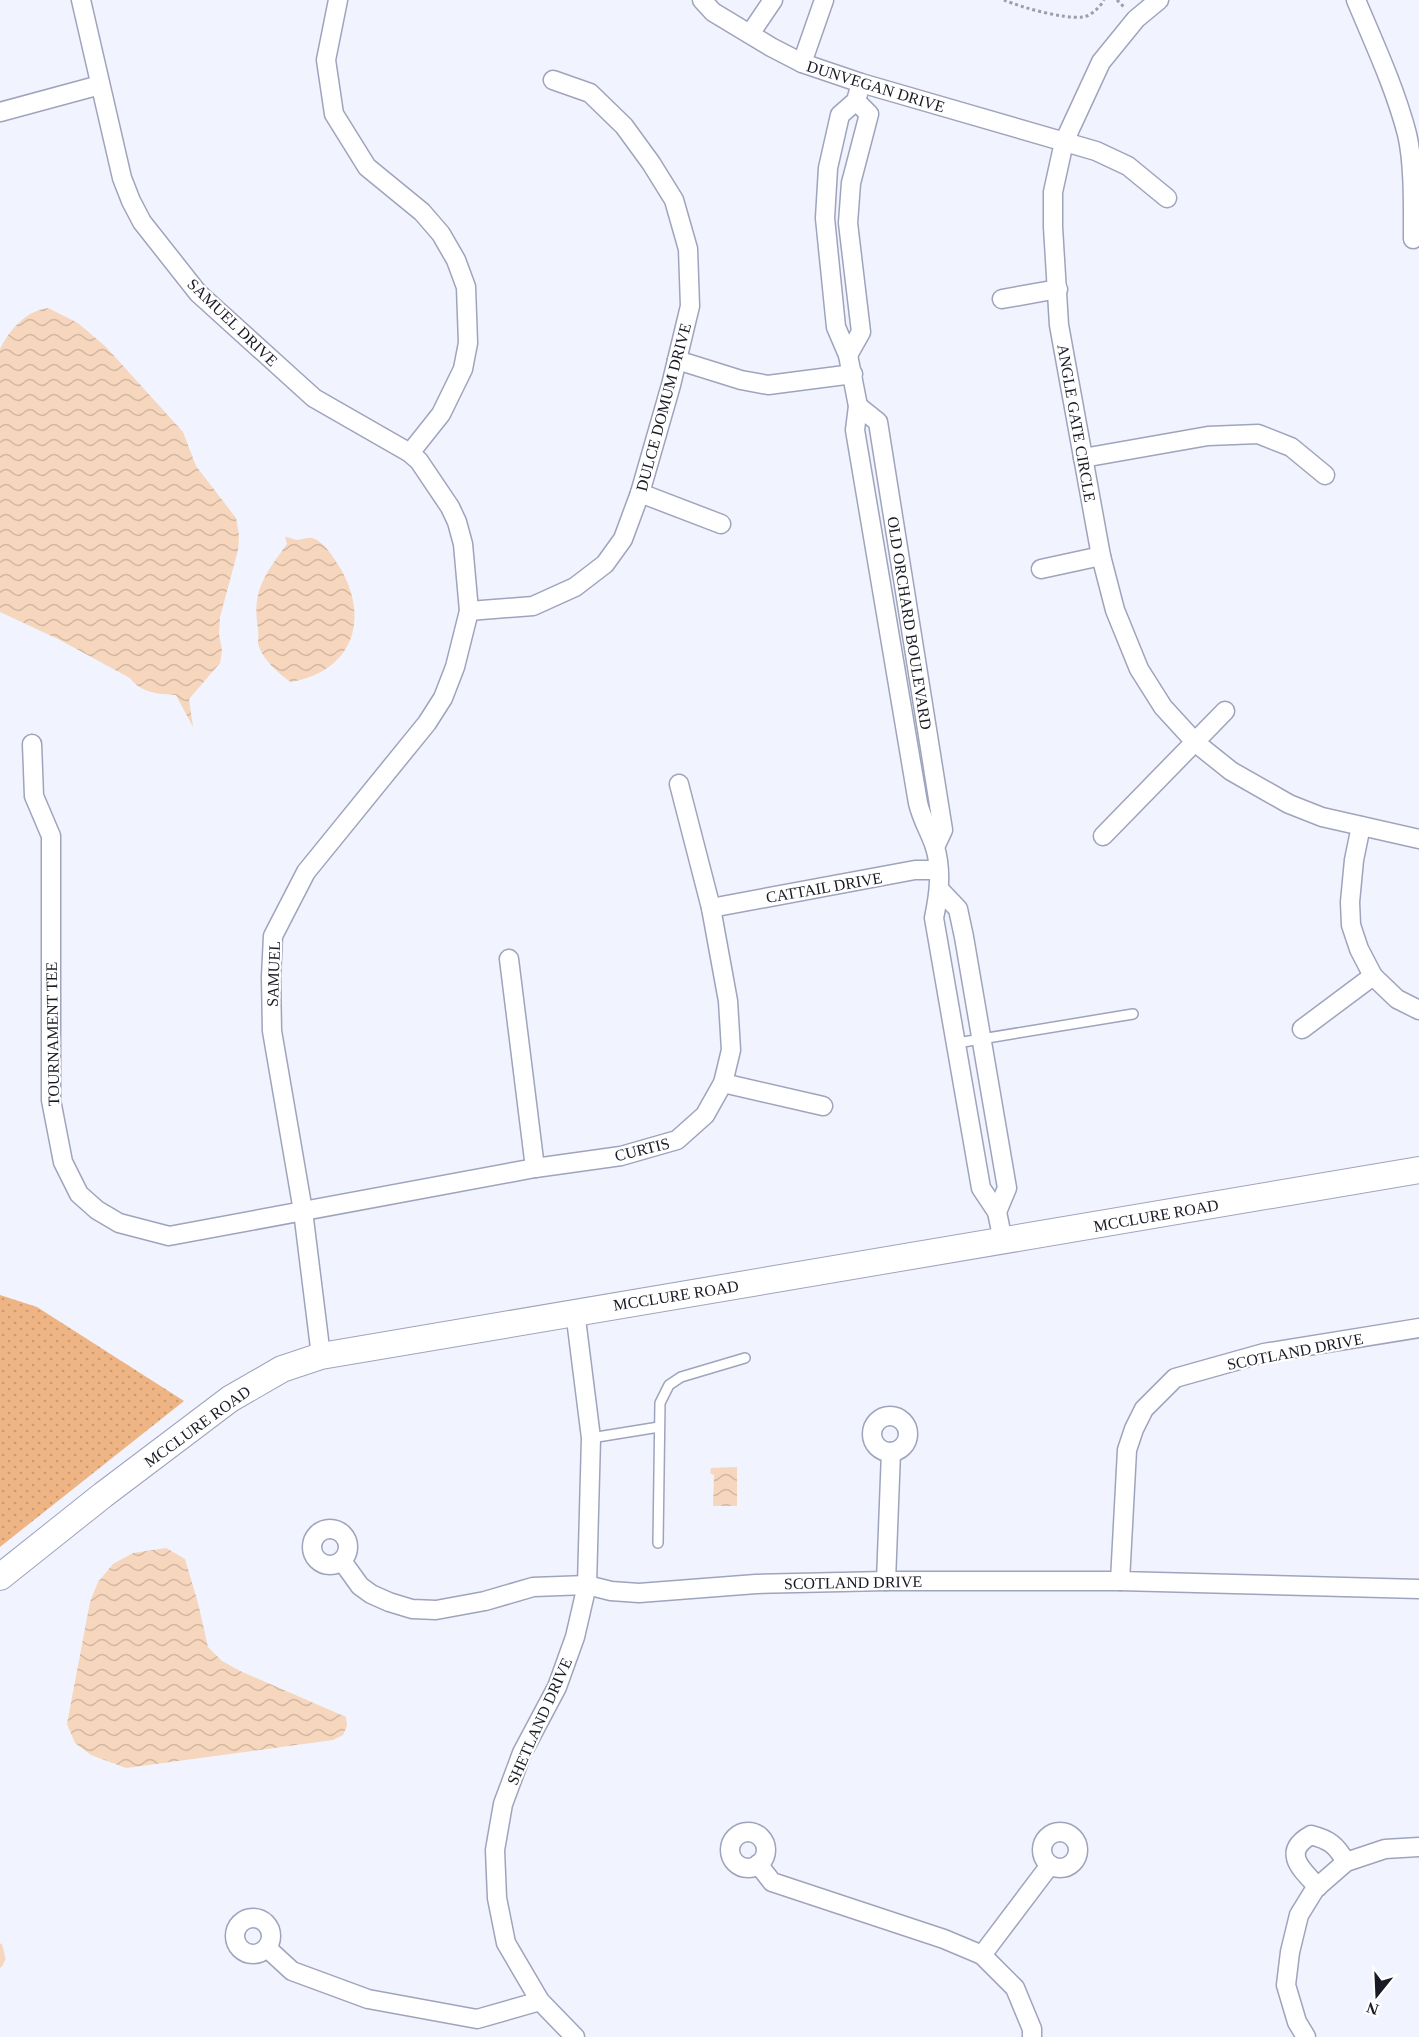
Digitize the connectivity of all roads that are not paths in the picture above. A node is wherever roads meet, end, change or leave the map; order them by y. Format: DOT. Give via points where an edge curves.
graph roads {
  1 [pos="81,0"];
  2 [pos="338,0"];
  3 [pos="702,0"];
  4 [pos="773,0"];
  5 [pos="824,0"];
  6 [pos="1159,0"];
  7 [pos="1356,0"];
  8 [pos="750,34"];
  9 [pos="802,63"];
  10 [pos="554,80"];
  11 [pos="100,85"];
  12 [pos="858,92"];
  13 [pos="0,112"];
  14 [pos="1064,142"];
  15 [pos="1167,198"];
  16 [pos="1413,239"];
  17 [pos="1058,289"];
  18 [pos="1002,299"];
  19 [pos="848,356"];
  20 [pos="677,360"];
  21 [pos="853,374"];
  22 [pos="410,453"];
  23 [pos="1083,458"];
  24 [pos="1325,475"];
  25 [pos="640,493"];
  26 [pos="721,524"];
  27 [pos="1101,556"];
  28 [pos="1041,568"];
  29 [pos="469,611"];
  30 [pos="1225,711"];
  31 [pos="1196,742"];
  32 [pos="32,744"];
  33 [pos="679,784"];
  34 [pos="1361,826"];
  35 [pos="1103,836"];
  36 [pos="1419,839"];
  37 [pos="939,870"];
  38 [pos="939,890"];
  39 [pos="711,908"];
  40 [pos="509,959"];
  41 [pos="1373,976"];
  42 [pos="1419,1010"];
  43 [pos="1133,1014"];
  44 [pos="1302,1029"];
  45 [pos="982,1039"];
  46 [pos="957,1043"];
  47 [pos="723,1083"];
  48 [pos="823,1106"];
  49 [pos="535,1168"];
  50 [pos="1419,1170"];
  51 [pos="303,1211"];
  52 [pos="998,1212"];
  53 [pos="1003,1241"];
  54 [pos="576,1311"];
  55 [pos="1419,1328"];
  56 [pos="321,1356"];
  57 [pos="745,1358"];
  58 [pos="659,1427"];
  59 [pos="591,1438"];
  60 [pos="891,1452"];
  61 [pos="658,1543"];
  62 [pos="342,1561"];
  63 [pos="0,1577"];
  64 [pos="886,1581"];
  65 [pos="1120,1581"];
  66 [pos="587,1585"];
  67 [pos="1419,1589"];
  68 [pos="1419,1847"];
  69 [pos="1346,1863"];
  70 [pos="758,1864"];
  71 [pos="1050,1865"];
  72 [pos="1318,1887"];
  73 [pos="267,1948"];
  74 [pos="982,1955"];
  75 [pos="540,2001"];
  76 [pos="574,2037"];
  77 [pos="1032,2037"];
  78 [pos="1306,2037"];
  1 -- 11 [label="street, SAMUEL DRIVE"];
  2 -- 22 [label="street" via="326,60 334,114 367,167 422,212 441,234 466,287 468,343 462,369 441,414"];
  3 -- 8 [label="street, DUNVEGAN DRIVE" via="713,12"];
  4 -- 8 [label="street"];
  5 -- 9 [label="street"];
  6 -- 14 [label="street, ANGLE GATE CIRCLE" via="1136,19 1101,62"];
  7 -- 16 [label="street" via="1407,135"];
  8 -- 9 [label="street, DUNVEGAN DRIVE"];
  9 -- 12 [label="street, DUNVEGAN DRIVE"];
  10 -- 20 [label="street, DULCE DOMUM DRIVE" via="590,93 651,163 674,200 688,249 690,306"];
  11 -- 13 [label="street"];
  11 -- 22 [label="street, SAMUEL DRIVE" via="131,201 142,222 198,293 314,398"];
  12 -- 14 [label="street, DUNVEGAN DRIVE"];
  12 -- 19 [label="street" via="868,114 851,183 848,223 861,332"];
  12 -- 19 [label="street, OLD ORCHARD BOULEVARD" via="840,115 828,168 825,218 836,327"];
  14 -- 15 [label="street, DUNVEGAN DRIVE" via="1128,166"];
  14 -- 17 [label="street, ANGLE GATE CIRCLE" via="1053,192"];
  17 -- 18 [label="street"];
  17 -- 23 [label="street, ANGLE GATE CIRCLE" via="1059,325"];
  19 -- 21 [label="street, OLD ORCHARD BOULEVARD"];
  20 -- 21 [label="street" via="768,385"];
  20 -- 25 [label="street, DULCE DOMUM DRIVE"];
  21 -- 37 [label="street, OLD ORCHARD BOULEVARD" via="858,406 855,430 918,803 935,847"];
  22 -- 29 [label="street, SAMUEL DRIVE" via="457,522"];
  23 -- 24 [label="street" via="1208,436 1258,434 1291,447"];
  23 -- 27 [label="street, ANGLE GATE CIRCLE"];
  25 -- 26 [label="street"];
  25 -- 29 [label="street, DULCE DOMUM DRIVE" via="623,539 605,564 575,587 533,606"];
  27 -- 28 [label="street"];
  27 -- 31 [label="street, ANGLE GATE CIRCLE" via="1115,610 1139,669 1163,707"];
  29 -- 51 [label="street, SAMUEL" via="456,667 443,698 306,872 273,936 272,1031"];
  30 -- 31 [label="street"];
  31 -- 34 [label="street, ANGLE GATE CIRCLE" via="1231,771 1289,804 1322,818"];
  31 -- 35 [label="street"];
  32 -- 51 [label="street, TOURNAMENT TEE" via="34,796 51,836 51,1100 63,1162 79,1194 119,1223 169,1236"];
  33 -- 39 [label="street, CURTIS"];
  34 -- 36 [label="street, ANGLE GATE CIRCLE"];
  34 -- 41 [label="street" via="1354,860 1351,925"];
  37 -- 38 [label="street, OLD ORCHARD BOULEVARD"];
  37 -- 39 [label="street, CATTAIL DRIVE" via="915,870"];
  38 -- 45 [label="street, OLD ORCHARD BOULEVARD" via="958,909"];
  38 -- 46 [label="street, OLD ORCHARD BOULEVARD" via="934,918"];
  39 -- 47 [label="street, CURTIS" via="728,1001 731,1050"];
  40 -- 49 [label="street"];
  41 -- 42 [label="street" via="1397,999"];
  41 -- 44 [label="street"];
  43 -- 45 [label="lane"];
  45 -- 46 [label="lane"];
  45 -- 52 [label="street, OLD ORCHARD BOULEVARD" via="1007,1188"];
  46 -- 52 [label="street, OLD ORCHARD BOULEVARD" via="981,1188"];
  47 -- 48 [label="street"];
  47 -- 49 [label="street, CURTIS" via="705,1115 677,1140 621,1156"];
  49 -- 51 [label="street, CURTIS"];
  50 -- 53 [label="street, MCCLURE ROAD"];
  51 -- 56 [label="street, SAMUEL"];
  52 -- 53 [label="street, OLD ORCHARD BOULEVARD"];
  53 -- 54 [label="street, MCCLURE ROAD"];
  54 -- 56 [label="street, MCCLURE ROAD"];
  54 -- 59 [label="street, SHETLAND DRIVE"];
  55 -- 65 [label="street, SCOTLAND DRIVE" via="1264,1353 1174,1378 1144,1409 1127,1450"];
  56 -- 63 [label="street, MCCLURE ROAD" via="282,1369 230,1399"];
  57 -- 58 [label="lane" via="681,1377 669,1385 660,1403"];
  58 -- 59 [label="lane"];
  58 -- 61 [label="lane"];
  59 -- 66 [label="street, SHETLAND DRIVE"];
  60 -- 64 [label="street"];
  62 -- 66 [label="street, SCOTLAND DRIVE" via="371,1594 412,1609 436,1610 533,1587"];
  64 -- 65 [label="street, SCOTLAND DRIVE"];
  64 -- 66 [label="street, SCOTLAND DRIVE" via="756,1584 639,1593"];
  65 -- 67 [label="street, SCOTLAND DRIVE"];
  66 -- 75 [label="street, SHETLAND DRIVE" via="575,1637 557,1687 522,1753 503,1804 495,1850 497,1898 506,1943"];
  68 -- 69 [label="street" via="1385,1849"];
  69 -- 72 [label="street"];
  69 -- 72 [label="street" via="1327,1839 1311,1835 1301,1841 1296,1850 1297,1864"];
  70 -- 74 [label="street" via="772,1882"];
  71 -- 74 [label="street"];
  72 -- 78 [label="street" via="1299,1915 1286,1985 1297,2022"];
  73 -- 75 [label="street" via="292,1971 368,1998 477,2019"];
  74 -- 77 [label="street" via="1015,1988"];
  75 -- 76 [label="street, SHETLAND DRIVE"];
}
